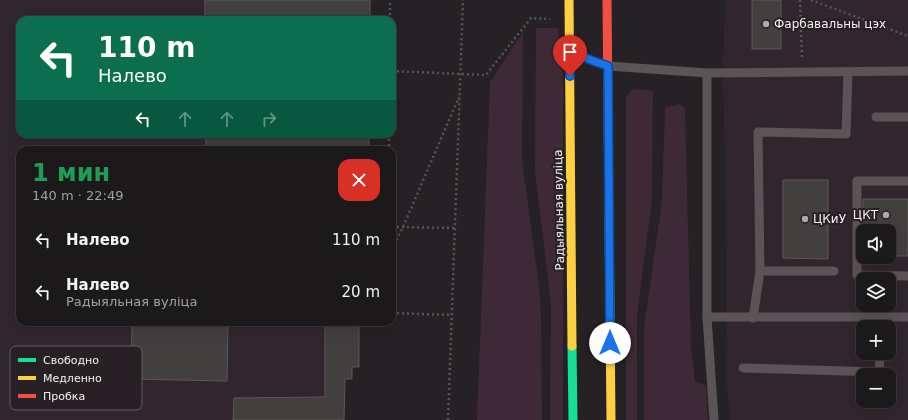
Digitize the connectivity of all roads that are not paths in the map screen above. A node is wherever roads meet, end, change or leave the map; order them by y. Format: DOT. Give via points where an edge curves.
graph roads {
  1 [pos="569,0"];
  2 [pos="607,0"];
  3 [pos="570,45"];
  4 [pos="608,66"];
  5 [pos="908,71"];
  6 [pos="848,72"];
  7 [pos="707,73"];
  8 [pos="876,117"];
  9 [pos="908,117"];
  10 [pos="908,181"];
  11 [pos="760,271"];
  12 [pos="834,271"];
  13 [pos="908,276"];
  14 [pos="881,316"];
  15 [pos="908,317"];
  16 [pos="707,318"];
  17 [pos="753,318"];
  18 [pos="881,320"];
  19 [pos="880,360"];
  20 [pos="743,368"];
  21 [pos="573,420"];
  22 [pos="611,420"];
  23 [pos="714,420"];
  1 -- 3 [label="main road, Радыяльная вуліца"];
  2 -- 4 [label="main road"];
  3 -- 4 [label="lane" via="578,54"];
  3 -- 21 [label="main road, Радыяльная вуліца"];
  4 -- 7 [label="lane"];
  4 -- 22 [label="main road"];
  5 -- 6 [label="lane"];
  6 -- 7 [label="lane"];
  6 -- 11 [label="lane" via="846,134 758,132"];
  7 -- 16 [label="lane"];
  8 -- 9 [label="lane"];
  10 -- 13 [label="lane" via="857,181 857,275"];
  11 -- 12 [label="lane"];
  11 -- 17 [label="lane"];
  14 -- 15 [label="lane"];
  14 -- 17 [label="lane"];
  14 -- 18 [label="lane"];
  16 -- 17 [label="lane"];
  16 -- 23 [label="lane"];
  19 -- 20 [label="lane" via="879,372"];
}
